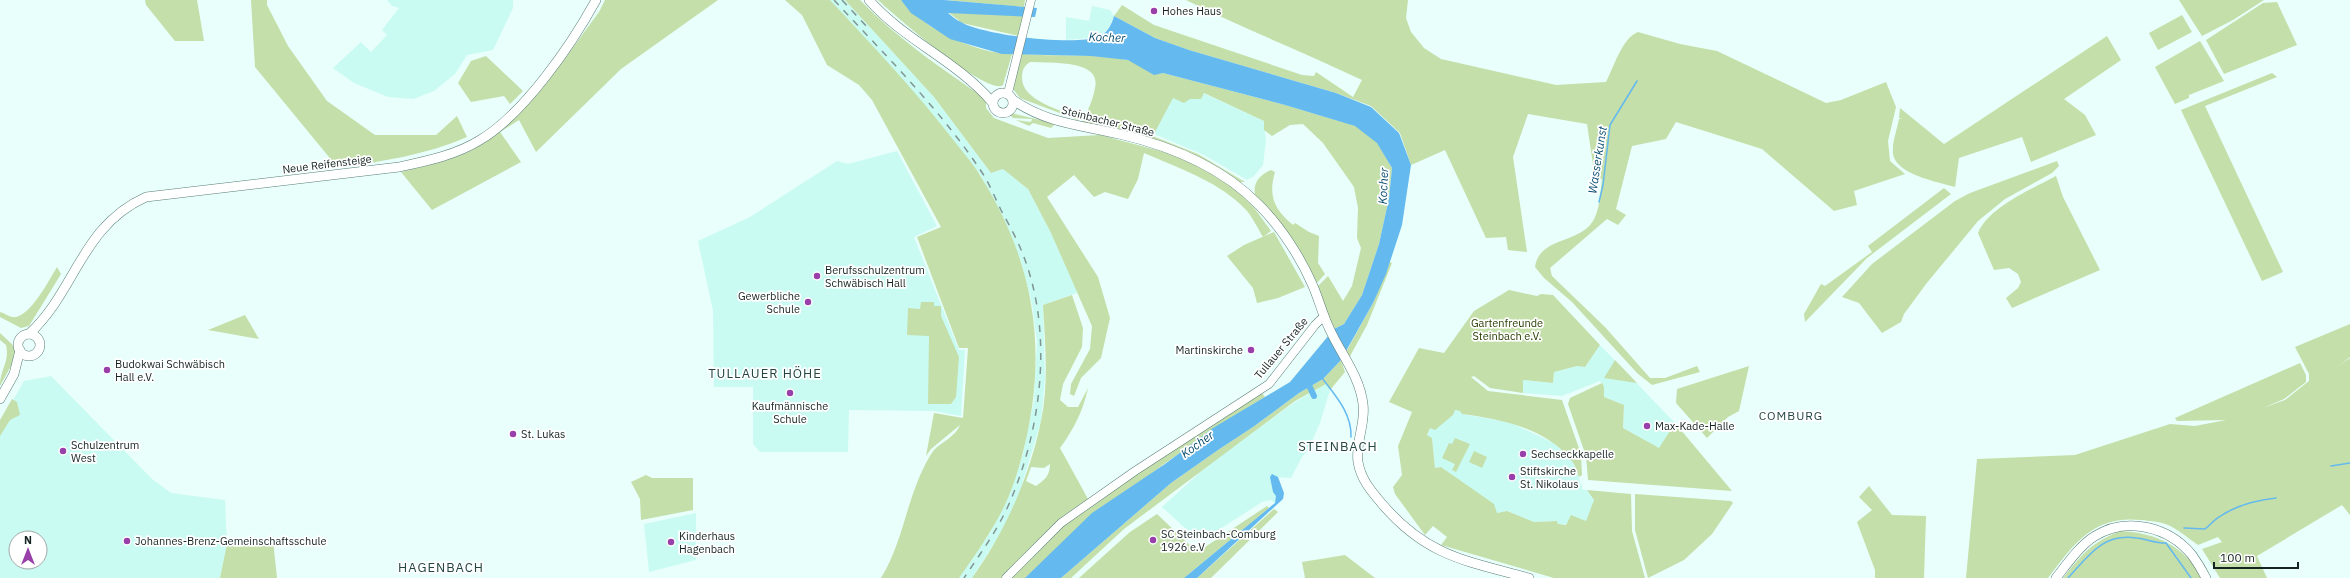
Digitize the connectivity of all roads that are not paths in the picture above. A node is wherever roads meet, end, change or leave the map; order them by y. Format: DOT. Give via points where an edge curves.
graph roads {
  1 [pos="596,0"];
  2 [pos="869,0"];
  3 [pos="1031,0"];
  4 [pos="979,86"];
  5 [pos="1006,95"];
  6 [pos="992,102"];
  7 [pos="1010,110"];
  8 [pos="1031,112"];
  9 [pos="48,314"];
  10 [pos="1324,316"];
  11 [pos="29,334"];
  12 [pos="39,340"];
  13 [pos="20,350"];
  14 [pos="28,356"];
  15 [pos="14,374"];
  16 [pos="0,399"];
  17 [pos="1006,578"];
  18 [pos="1529,578"];
  19 [pos="2056,578"];
  20 [pos="2206,578"];
  1 -- 9 [label="main road, Neue Reifensteige" via="579,32 525,101 506,121 480,140 456,152 426,162 146,197 116,214 96,235"];
  2 -- 4 [label="main road, Steinbacher Straße" via="912,38"];
  3 -- 5 [label="street"];
  4 -- 5 [label="main road, Steinbacher Straße"];
  4 -- 6 [label="main road, Steinbacher Straße"];
  5 -- 6 [label="main road" via="995,96"];
  5 -- 7 [label="main road"];
  5 -- 8 [label="main road, Steinbacher Straße"];
  6 -- 7 [label="main road" via="998,112 1005,113"];
  7 -- 8 [label="main road, Steinbacher Straße"];
  8 -- 10 [label="main road, Steinbacher Straße" via="1051,120 1140,139 1191,158 1233,182 1260,205 1279,228 1310,279"];
  9 -- 11 [label="main road, Neue Reifensteige"];
  9 -- 12 [label="main road, Neue Reifensteige"];
  10 -- 17 [label="street, Tullauer Straße" via="1269,384 1061,522"];
  10 -- 18 [label="main road, Steinbacher Straße" via="1348,364 1363,404 1357,456 1363,479 1370,490 1413,535 1446,555"];
  11 -- 12 [label="main road"];
  11 -- 13 [label="main road" via="20,339"];
  12 -- 14 [label="main road" via="38,352"];
  13 -- 14 [label="main road"];
  13 -- 15 [label="main road"];
  14 -- 15 [label="main road"];
  15 -- 16 [label="main road"];
  19 -- 20 [label="main road" via="2086,543 2096,536 2130,525 2164,532 2176,540 2192,554"];
}
